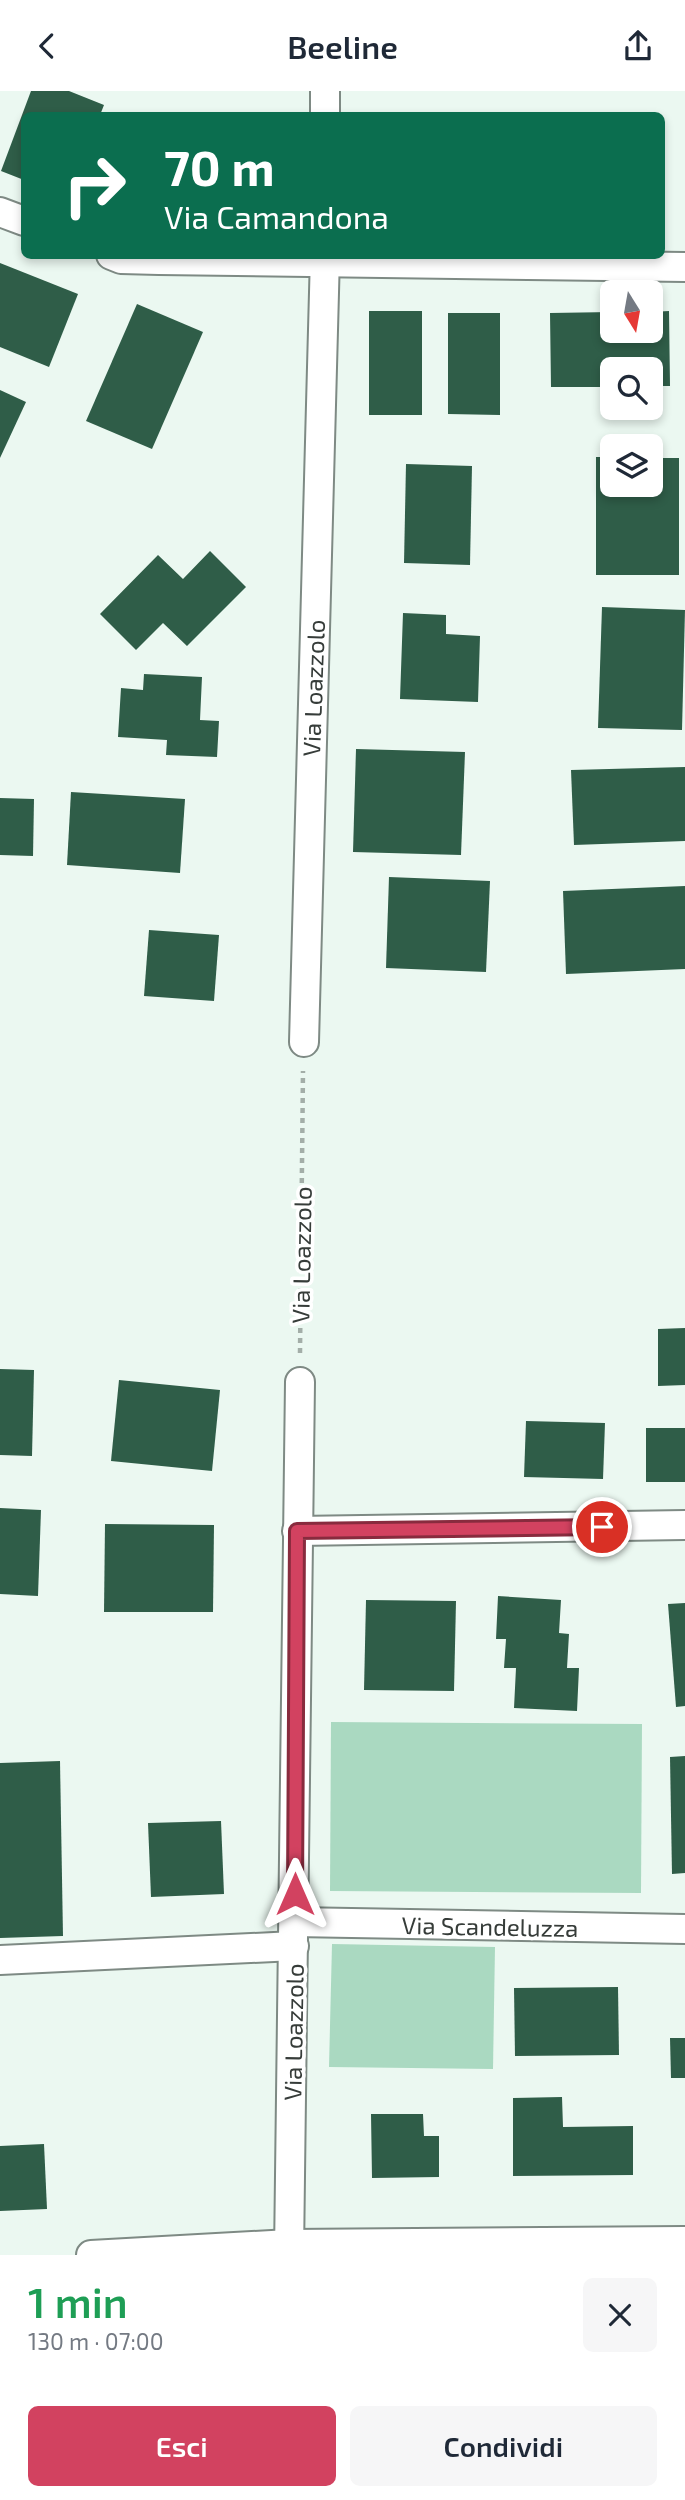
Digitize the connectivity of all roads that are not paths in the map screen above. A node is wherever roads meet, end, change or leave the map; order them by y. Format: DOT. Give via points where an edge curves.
graph roads {
  1 [pos="325,91"];
  2 [pos="325,112"];
  3 [pos="0,212"];
  4 [pos="21,221"];
  5 [pos="121,259"];
  6 [pos="325,259"];
  7 [pos="685,267"];
  8 [pos="304,1042"];
  9 [pos="300,1381"];
  10 [pos="685,1525"];
  11 [pos="297,1531"];
  12 [pos="685,1929"];
  13 [pos="294,1934"];
  14 [pos="0,1960"];
  15 [pos="685,2241"];
  16 [pos="289,2249"];
  17 [pos="91,2255"];
  1 -- 2 [label="street"];
  3 -- 4 [label="street"];
  5 -- 6 [label="street"];
  6 -- 7 [label="street"];
  6 -- 8 [label="street, Via Loazzolo"];
  9 -- 11 [label="street, Via Loazzolo"];
  10 -- 11 [label="street"];
  11 -- 13 [label="street, Via Loazzolo"];
  12 -- 13 [label="street, Via Scandeluzza"];
  13 -- 14 [label="street, Via Scandeluzza"];
  13 -- 16 [label="street, Via Loazzolo"];
  15 -- 16 [label="street"];
  16 -- 17 [label="street"];
}
